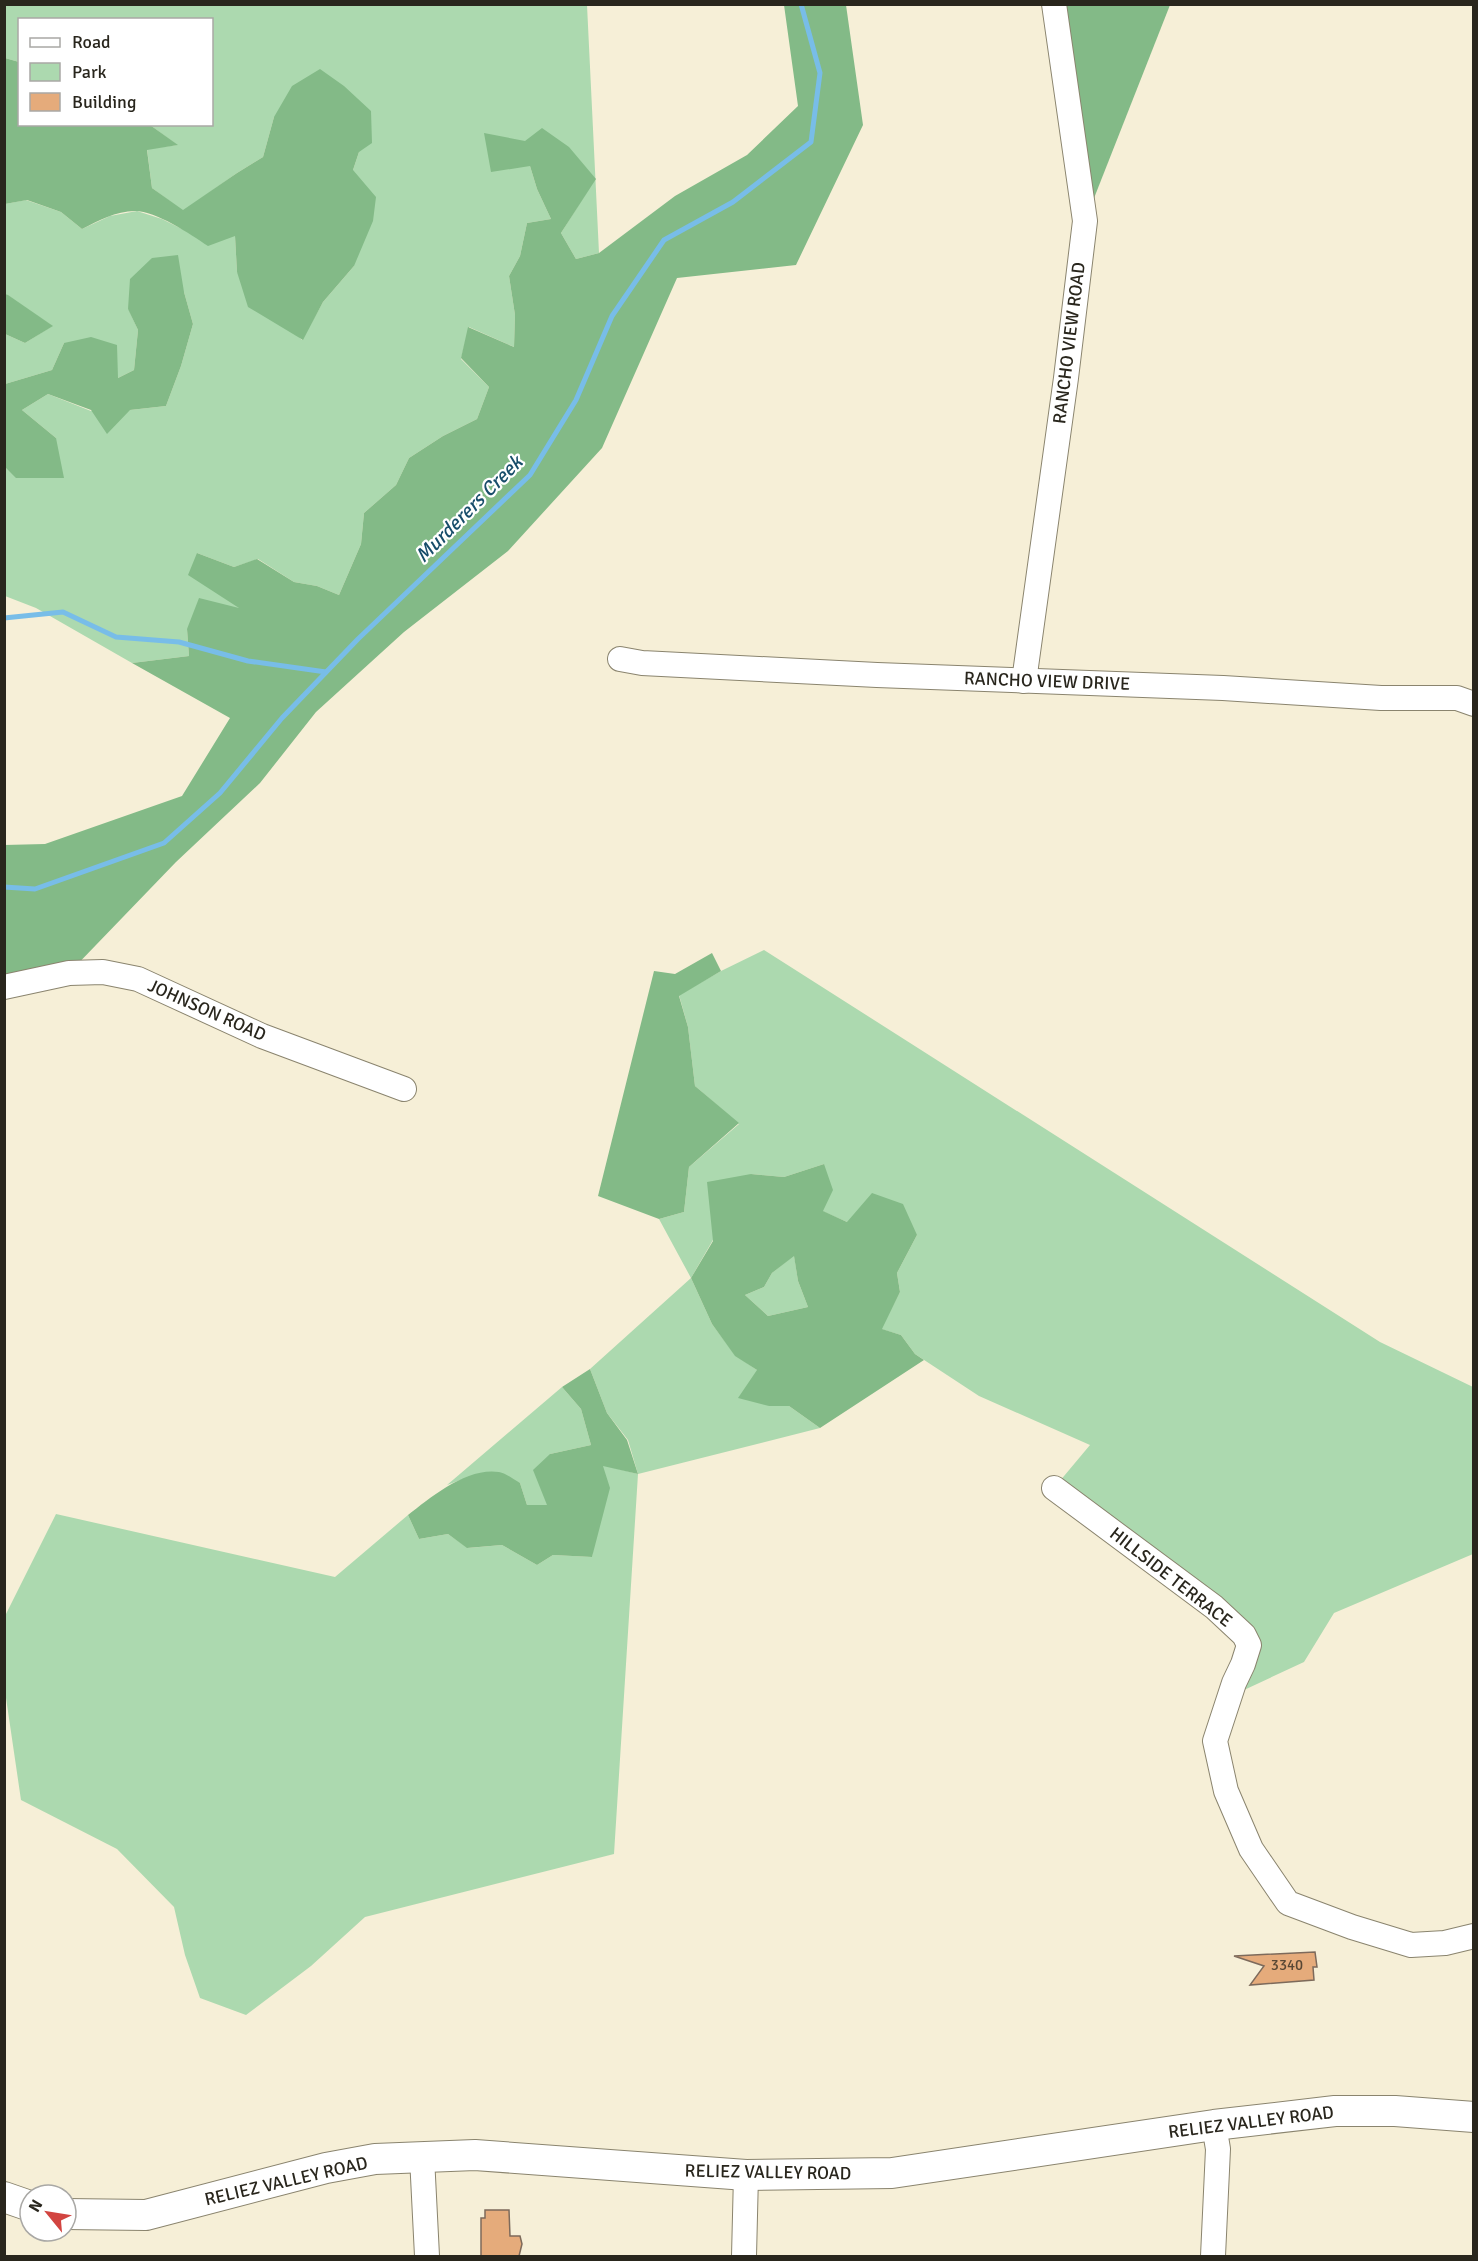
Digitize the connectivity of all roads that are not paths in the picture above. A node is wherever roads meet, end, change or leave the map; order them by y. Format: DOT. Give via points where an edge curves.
graph roads {
  1 [pos="1054,4"];
  2 [pos="620,659"];
  3 [pos="1024,681"];
  4 [pos="1473,704"];
  5 [pos="4,987"];
  6 [pos="404,1089"];
  7 [pos="1054,1488"];
  8 [pos="1473,1936"];
  9 [pos="1473,2117"];
  10 [pos="1214,2125"];
  11 [pos="422,2157"];
  12 [pos="746,2175"];
  13 [pos="78,2214"];
  14 [pos="427,2256"];
  15 [pos="744,2256"];
  16 [pos="1213,2256"];
  1 -- 3 [label="street, RANCHO VIEW ROAD" via="1084,221"];
  2 -- 3 [label="street, RANCHO VIEW DRIVE"];
  3 -- 4 [label="street, RANCHO VIEW DRIVE" via="1457,698"];
  5 -- 6 [label="street, JOHNSON ROAD" via="69,973 104,972 138,979 262,1036"];
  7 -- 8 [label="street, HILLSIDE TERRACE" via="1214,1606 1244,1635 1249,1645 1215,1741 1226,1791 1251,1850 1288,1903 1411,1945"];
  9 -- 10 [label="main road, RELIEZ VALLEY ROAD" via="1335,2111"];
  10 -- 12 [label="main road, RELIEZ VALLEY ROAD" via="892,2173"];
  10 -- 16 [label="street" via="1218,2149"];
  11 -- 12 [label="main road, RELIEZ VALLEY ROAD" via="476,2155"];
  11 -- 13 [label="main road, RELIEZ VALLEY ROAD" via="375,2159 326,2168 146,2215"];
  11 -- 14 [label="street"];
  12 -- 15 [label="street"];
}
